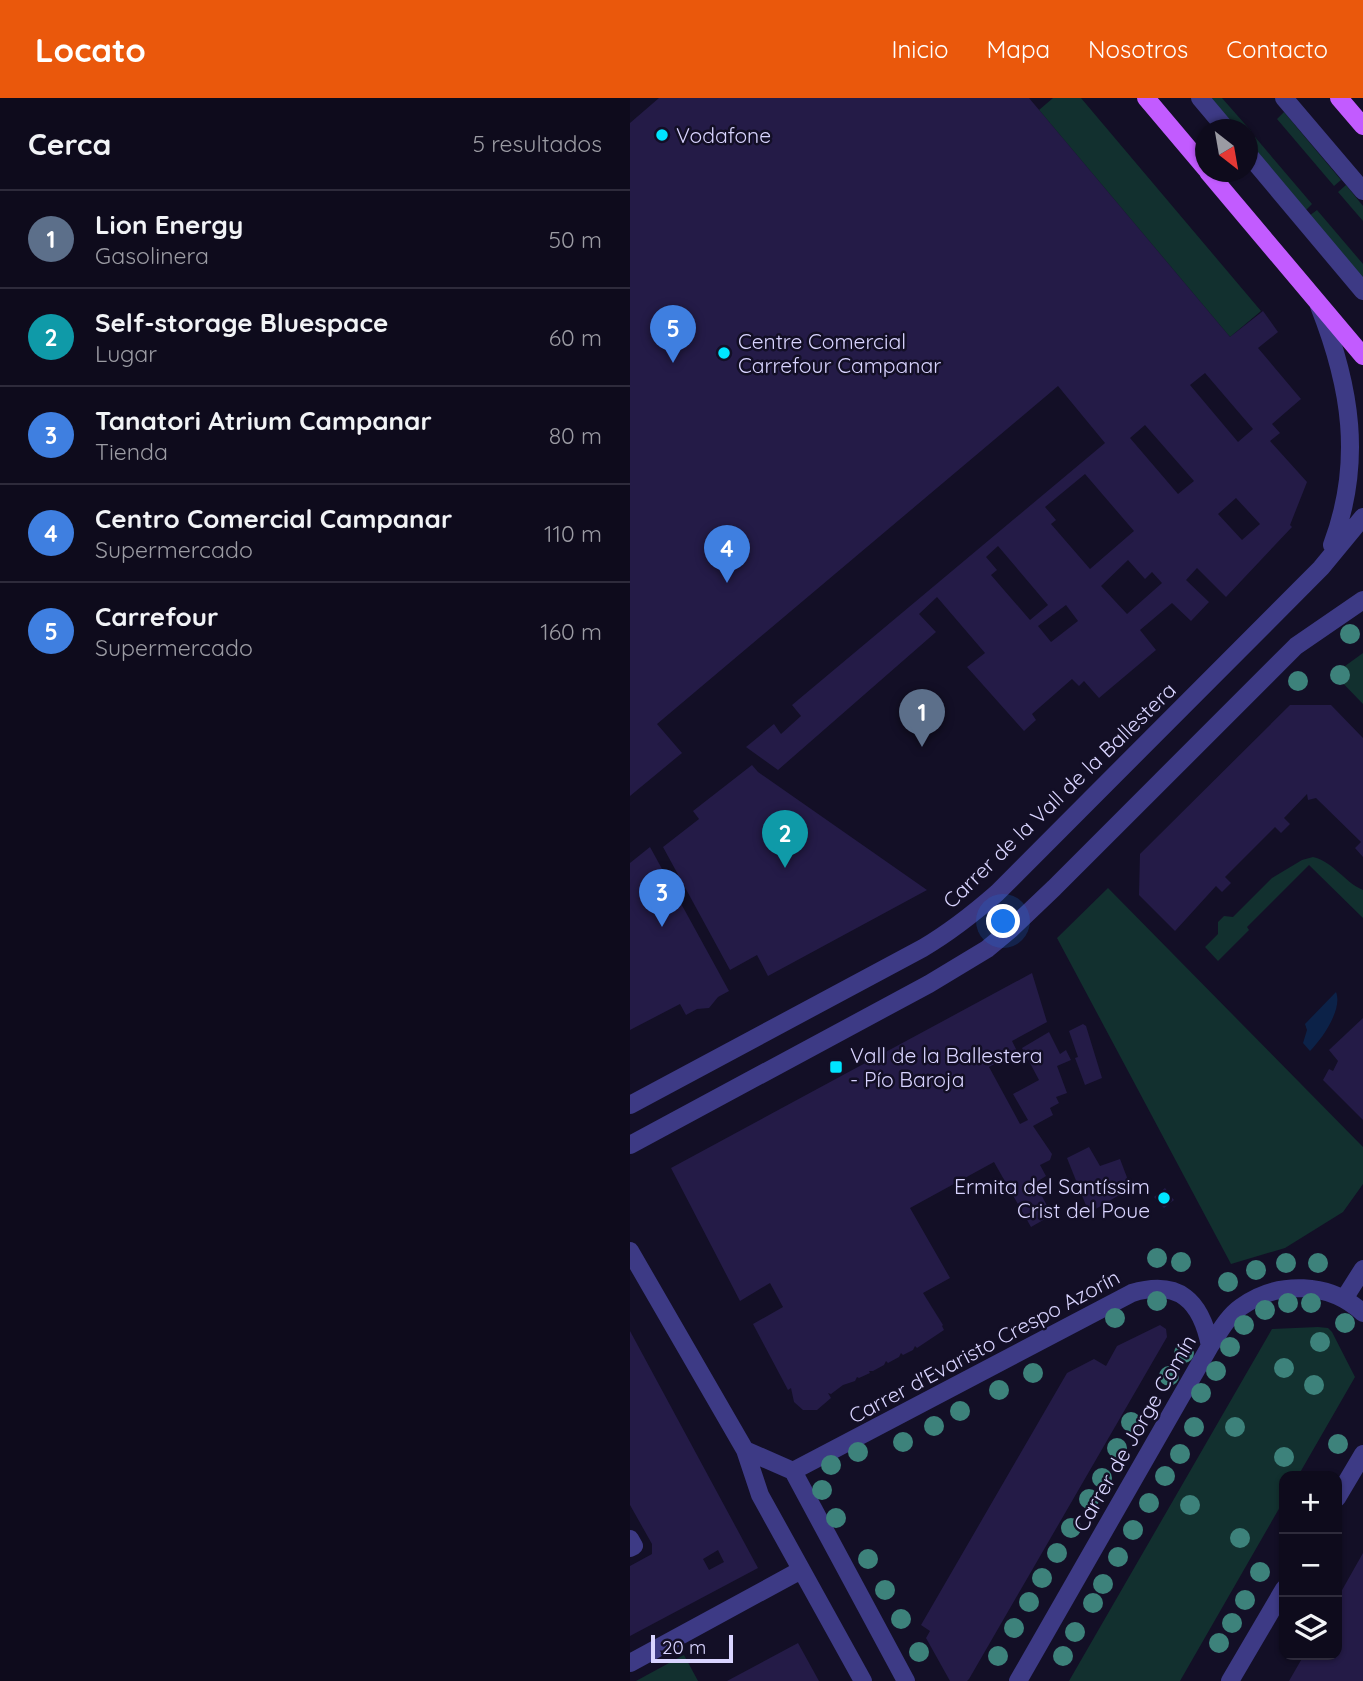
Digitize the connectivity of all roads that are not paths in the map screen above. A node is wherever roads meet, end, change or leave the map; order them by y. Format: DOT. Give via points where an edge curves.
graph roads {
  1 [pos="1146,98"];
  2 [pos="1200,98"];
  3 [pos="1284,98"];
  4 [pos="1339,98"];
  5 [pos="1218,119"];
  6 [pos="1363,126"];
  7 [pos="1195,156"];
  8 [pos="1258,166"];
  9 [pos="1217,182"];
  10 [pos="1363,191"];
  11 [pos="1363,291"];
  12 [pos="1317,301"];
  13 [pos="1363,356"];
  14 [pos="1363,517"];
  15 [pos="1321,568"];
  16 [pos="1360,603"];
  17 [pos="630,1105"];
  18 [pos="630,1145"];
  19 [pos="630,1251"];
  20 [pos="1363,1269"];
  21 [pos="1344,1299"];
  22 [pos="1363,1313"];
  23 [pos="1210,1346"];
  24 [pos="745,1450"];
  25 [pos="1363,1454"];
  26 [pos="793,1471"];
  27 [pos="1342,1490"];
  28 [pos="630,1539"];
  29 [pos="630,1548"];
  30 [pos="801,1570"];
  31 [pos="1279,1597"];
  32 [pos="630,1663"];
  33 [pos="863,1681"];
  34 [pos="906,1681"];
  35 [pos="1018,1681"];
  36 [pos="1230,1681"];
  1 -- 7 [label="main road"];
  2 -- 5 [label="street"];
  3 -- 10 [label="street"];
  4 -- 6 [label="main road"];
  8 -- 11 [label="street"];
  9 -- 12 [label="main road"];
  12 -- 13 [label="main road"];
  12 -- 15 [label="street" via="1339,357 1354,438 1346,509"];
  14 -- 15 [label="street, Carrer de la Vall de la Ballestera"];
  15 -- 17 [label="street, Carrer de la Vall de la Ballestera" via="997,893 954,930"];
  16 -- 18 [label="street" via="1296,646 987,949"];
  19 -- 24 [label="street"];
  20 -- 21 [label="street"];
  21 -- 22 [label="street, Carrer de Jorge Comín"];
  21 -- 23 [label="street, Carrer de Jorge Comín" via="1322,1290 1293,1288 1264,1295 1240,1307"];
  23 -- 26 [label="street, Carrer d'Evaristo Crespo Azorín" via="1200,1312 1187,1299 1170,1289 1151,1287"];
  23 -- 35 [label="street, Carrer de Jorge Comín"];
  24 -- 26 [label="street"];
  24 -- 30 [label="street" via="760,1495"];
  25 -- 27 [label="street"];
  26 -- 34 [label="street"];
  28 -- 29 [label="street" via="634,1546"];
  30 -- 32 [label="street"];
  30 -- 33 [label="street"];
  31 -- 36 [label="street"];
}
